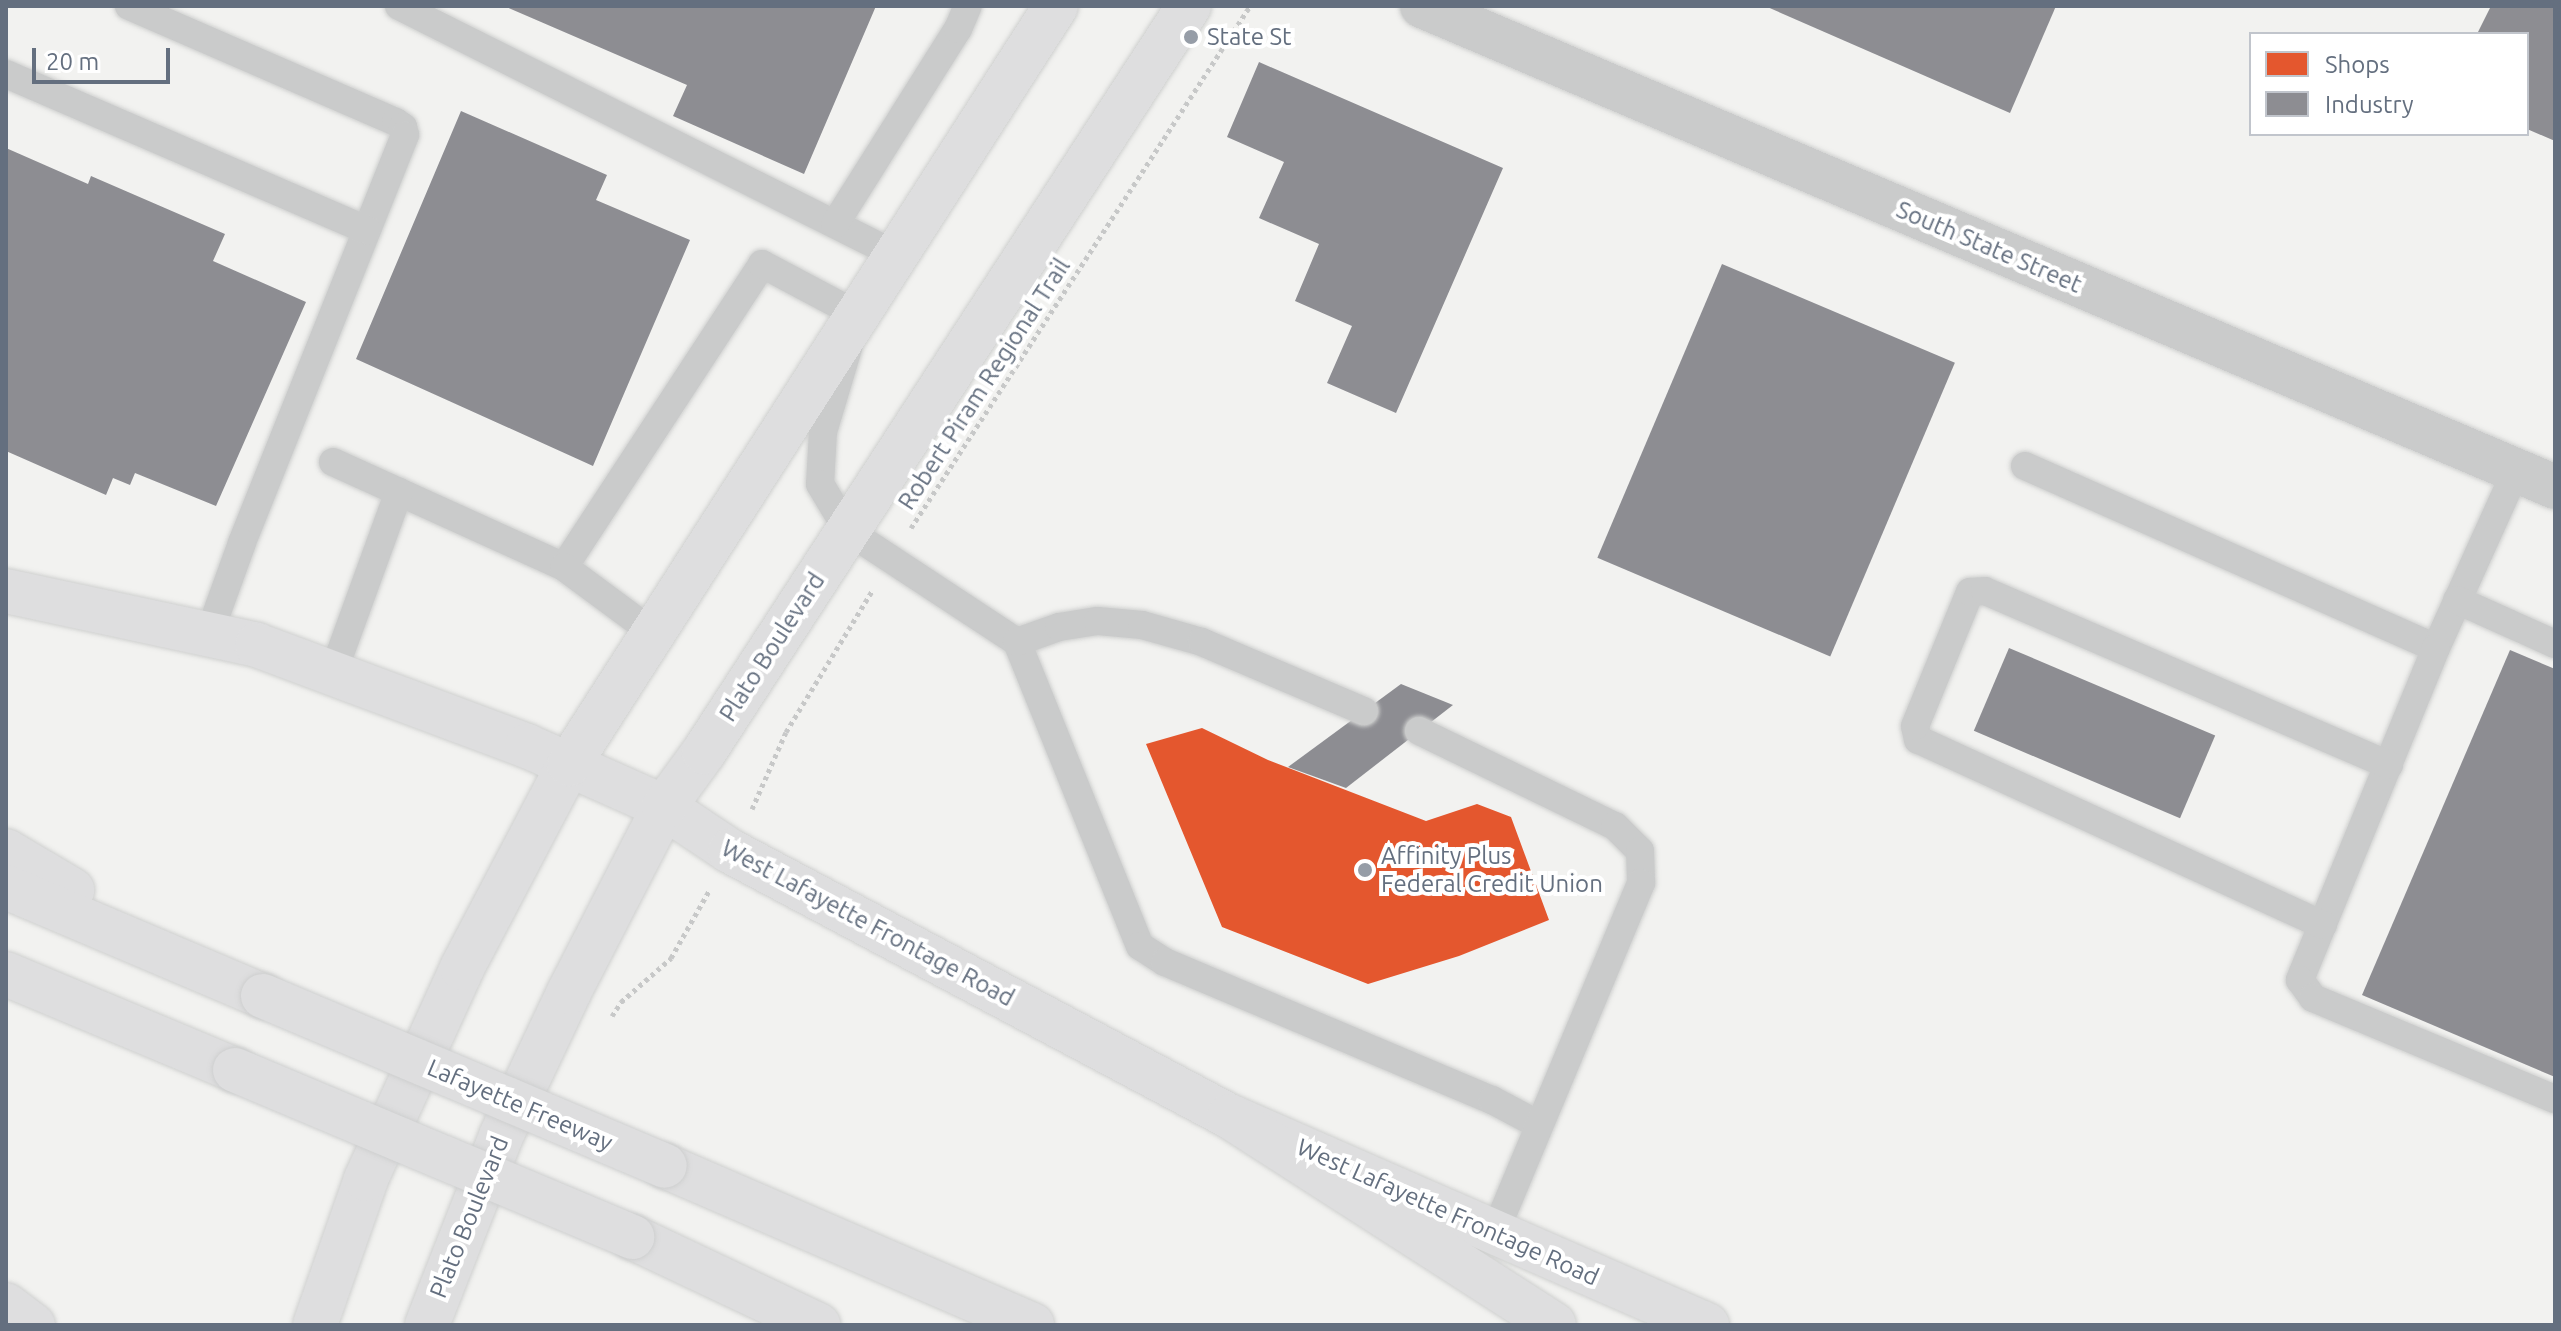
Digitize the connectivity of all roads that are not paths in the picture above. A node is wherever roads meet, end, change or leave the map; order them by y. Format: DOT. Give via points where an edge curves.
graph roads {
  1 [pos="129,6"];
  2 [pos="399,6"];
  3 [pos="968,6"];
  4 [pos="1056,6"];
  5 [pos="1189,6"];
  6 [pos="1422,6"];
  7 [pos="6,74"];
  8 [pos="835,224"];
  9 [pos="367,230"];
  10 [pos="896,255"];
  11 [pos="858,315"];
  12 [pos="333,462"];
  13 [pos="2025,466"];
  14 [pos="2516,471"];
  15 [pos="2555,487"];
  16 [pos="399,492"];
  17 [pos="848,531"];
  18 [pos="564,567"];
  19 [pos="6,591"];
  20 [pos="2457,600"];
  21 [pos="652,632"];
  22 [pos="209,634"];
  23 [pos="1017,642"];
  24 [pos="2555,644"];
  25 [pos="2436,648"];
  26 [pos="333,673"];
  27 [pos="1364,711"];
  28 [pos="1419,731"];
  29 [pos="569,764"];
  30 [pos="2389,765"];
  31 [pos="664,807"];
  32 [pos="6,851"];
  33 [pos="6,887"];
  34 [pos="2323,925"];
  35 [pos="6,974"];
  36 [pos="215,975"];
  37 [pos="6,994"];
  38 [pos="186,1050"];
  39 [pos="2555,1099"];
  40 [pos="1229,1116"];
  41 [pos="1539,1125"];
  42 [pos="1495,1232"];
  43 [pos="6,1305"];
  44 [pos="33,1325"];
  45 [pos="315,1325"];
  46 [pos="427,1325"];
  47 [pos="818,1325"];
  48 [pos="1032,1325"];
  49 [pos="1554,1325"];
  50 [pos="1707,1325"];
  1 -- 9 [label="lane" via="403,127 405,135"];
  2 -- 8 [label="lane"];
  3 -- 8 [label="lane"];
  4 -- 10 [label="main road"];
  5 -- 17 [label="main road, Plato Boulevard"];
  6 -- 14 [label="street, South State Street"];
  7 -- 9 [label="lane"];
  8 -- 10 [label="lane"];
  9 -- 22 [label="lane"];
  10 -- 11 [label="main road"];
  11 -- 17 [label="lane" via="819,459 820,484"];
  11 -- 18 [label="lane" via="762,264"];
  11 -- 21 [label="main road"];
  12 -- 16 [label="lane"];
  13 -- 25 [label="lane"];
  14 -- 15 [label="street, South State Street"];
  14 -- 20 [label="lane"];
  16 -- 18 [label="lane"];
  16 -- 26 [label="lane"];
  17 -- 23 [label="lane"];
  17 -- 31 [label="main road, Plato Boulevard"];
  18 -- 21 [label="lane"];
  19 -- 22 [label="main road, West Lafayette Frontage Road"];
  20 -- 24 [label="lane"];
  20 -- 25 [label="lane"];
  21 -- 29 [label="main road"];
  22 -- 26 [label="main road, West Lafayette Frontage Road"];
  23 -- 27 [label="lane" via="1098,621 1142,625 1202,642"];
  23 -- 41 [label="lane" via="1140,946 1165,962 1478,1094"];
  25 -- 30 [label="lane"];
  26 -- 29 [label="main road, West Lafayette Frontage Road"];
  28 -- 41 [label="lane" via="1615,826 1640,851 1641,883"];
  29 -- 31 [label="main road, West Lafayette Frontage Road"];
  29 -- 45 [label="main road" via="462,968 366,1179"];
  30 -- 34 [label="lane"];
  30 -- 34 [label="lane" via="1985,591 1970,592 1915,726 1918,740"];
  31 -- 40 [label="main road, West Lafayette Frontage Road" via="730,851"];
  31 -- 46 [label="main road, Plato Boulevard" via="501,1136"];
  32 -- 36 [label="main road"];
  33 -- 36 [label="main road, Lafayette Freeway"];
  34 -- 39 [label="lane" via="2300,980 2313,998"];
  35 -- 38 [label="main road"];
  36 -- 48 [label="main road, Lafayette Freeway, bridge"];
  37 -- 38 [label="main road"];
  38 -- 47 [label="main road, bridge" via="632,1237"];
  40 -- 42 [label="main road, West Lafayette Frontage Road"];
  40 -- 49 [label="main road"];
  41 -- 42 [label="lane"];
  42 -- 50 [label="main road, West Lafayette Frontage Road"];
  43 -- 44 [label="main road"];
}
